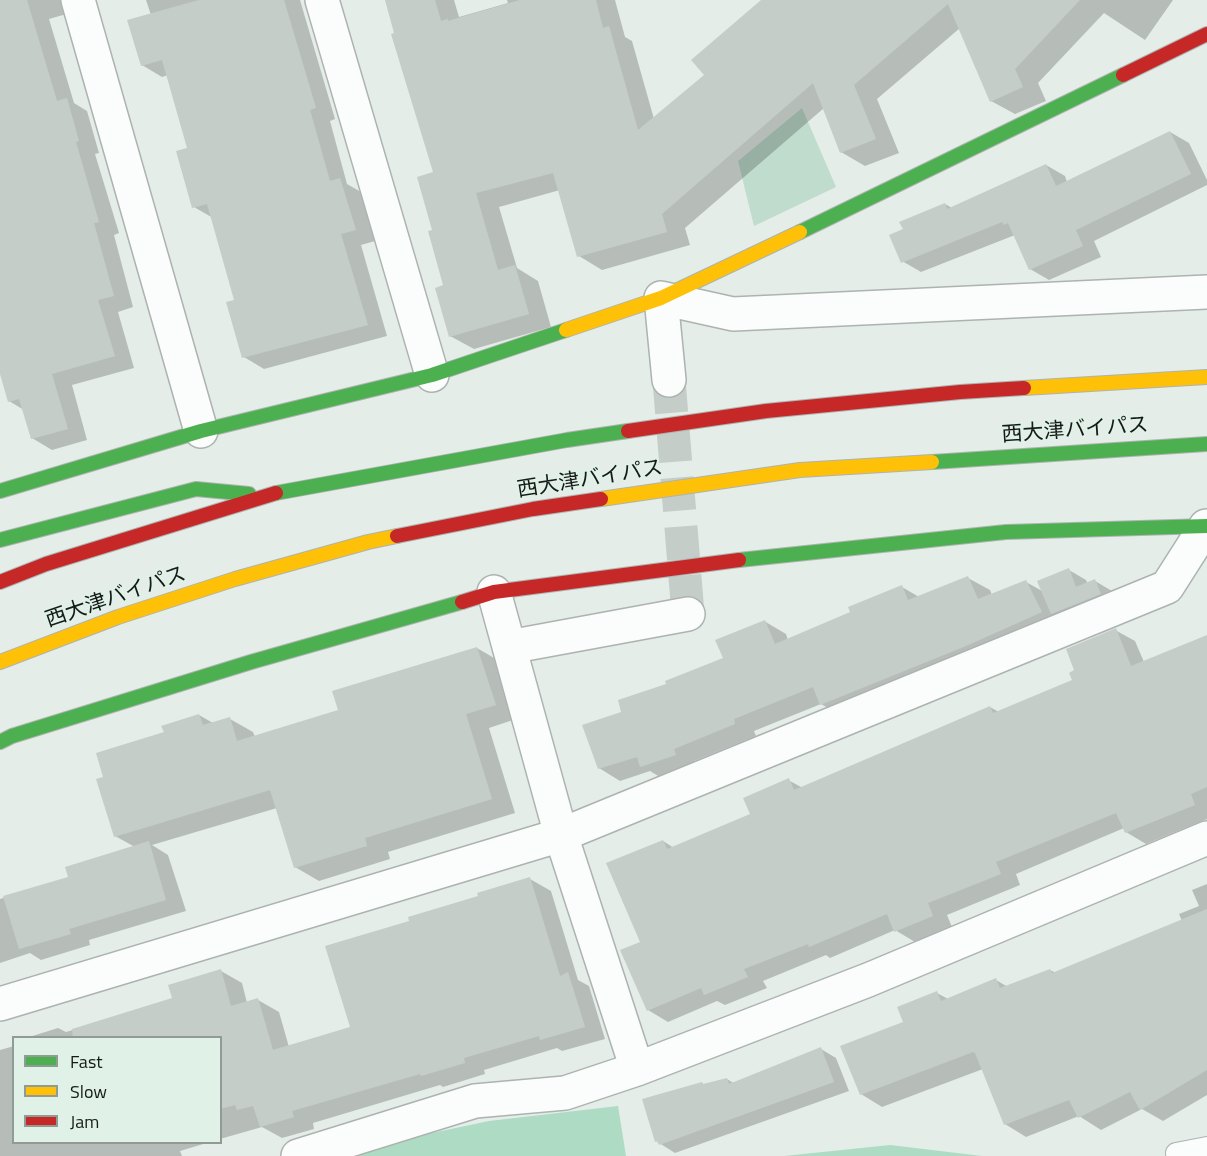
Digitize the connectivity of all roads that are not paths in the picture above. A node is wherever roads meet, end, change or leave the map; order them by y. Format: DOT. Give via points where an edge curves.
graph roads {
  1 [pos="78,0"];
  2 [pos="322,0"];
  3 [pos="1207,34"];
  4 [pos="1207,291"];
  5 [pos="661,298"];
  6 [pos="432,375"];
  7 [pos="1207,377"];
  8 [pos="669,380"];
  9 [pos="201,432"];
  10 [pos="1207,444"];
  11 [pos="0,491"];
  12 [pos="264,495"];
  13 [pos="1207,526"];
  14 [pos="0,540"];
  15 [pos="0,582"];
  16 [pos="494,592"];
  17 [pos="688,614"];
  18 [pos="509,647"];
  19 [pos="0,662"];
  20 [pos="0,742"];
  21 [pos="561,835"];
  22 [pos="1207,838"];
  23 [pos="0,1004"];
  24 [pos="637,1069"];
  25 [pos="1207,1147"];
  26 [pos="1176,1153"];
  27 [pos="298,1156"];
  1 -- 9 [label="street"];
  2 -- 6 [label="street"];
  3 -- 5 [label="main road"];
  4 -- 5 [label="street" via="733,314"];
  5 -- 6 [label="main road"];
  5 -- 8 [label="street"];
  6 -- 9 [label="main road"];
  7 -- 12 [label="main road, 西大津バイパス" via="960,392 766,411 567,440"];
  9 -- 11 [label="main road"];
  10 -- 19 [label="main road, 西大津バイパス" via="800,471 533,509 368,542 235,579 118,617"];
  12 -- 14 [label="main road" via="196,489"];
  12 -- 15 [label="main road, 西大津バイパス"];
  13 -- 16 [label="main road" via="1006,532 779,555"];
  13 -- 21 [label="street" via="1167,586"];
  16 -- 18 [label="street"];
  16 -- 20 [label="main road" via="250,662"];
  17 -- 18 [label="street"];
  18 -- 21 [label="street"];
  21 -- 23 [label="street"];
  21 -- 24 [label="street"];
  22 -- 24 [label="street" via="868,980"];
  24 -- 27 [label="street" via="565,1092 475,1101"];
  25 -- 26 [label="lane"];
}
